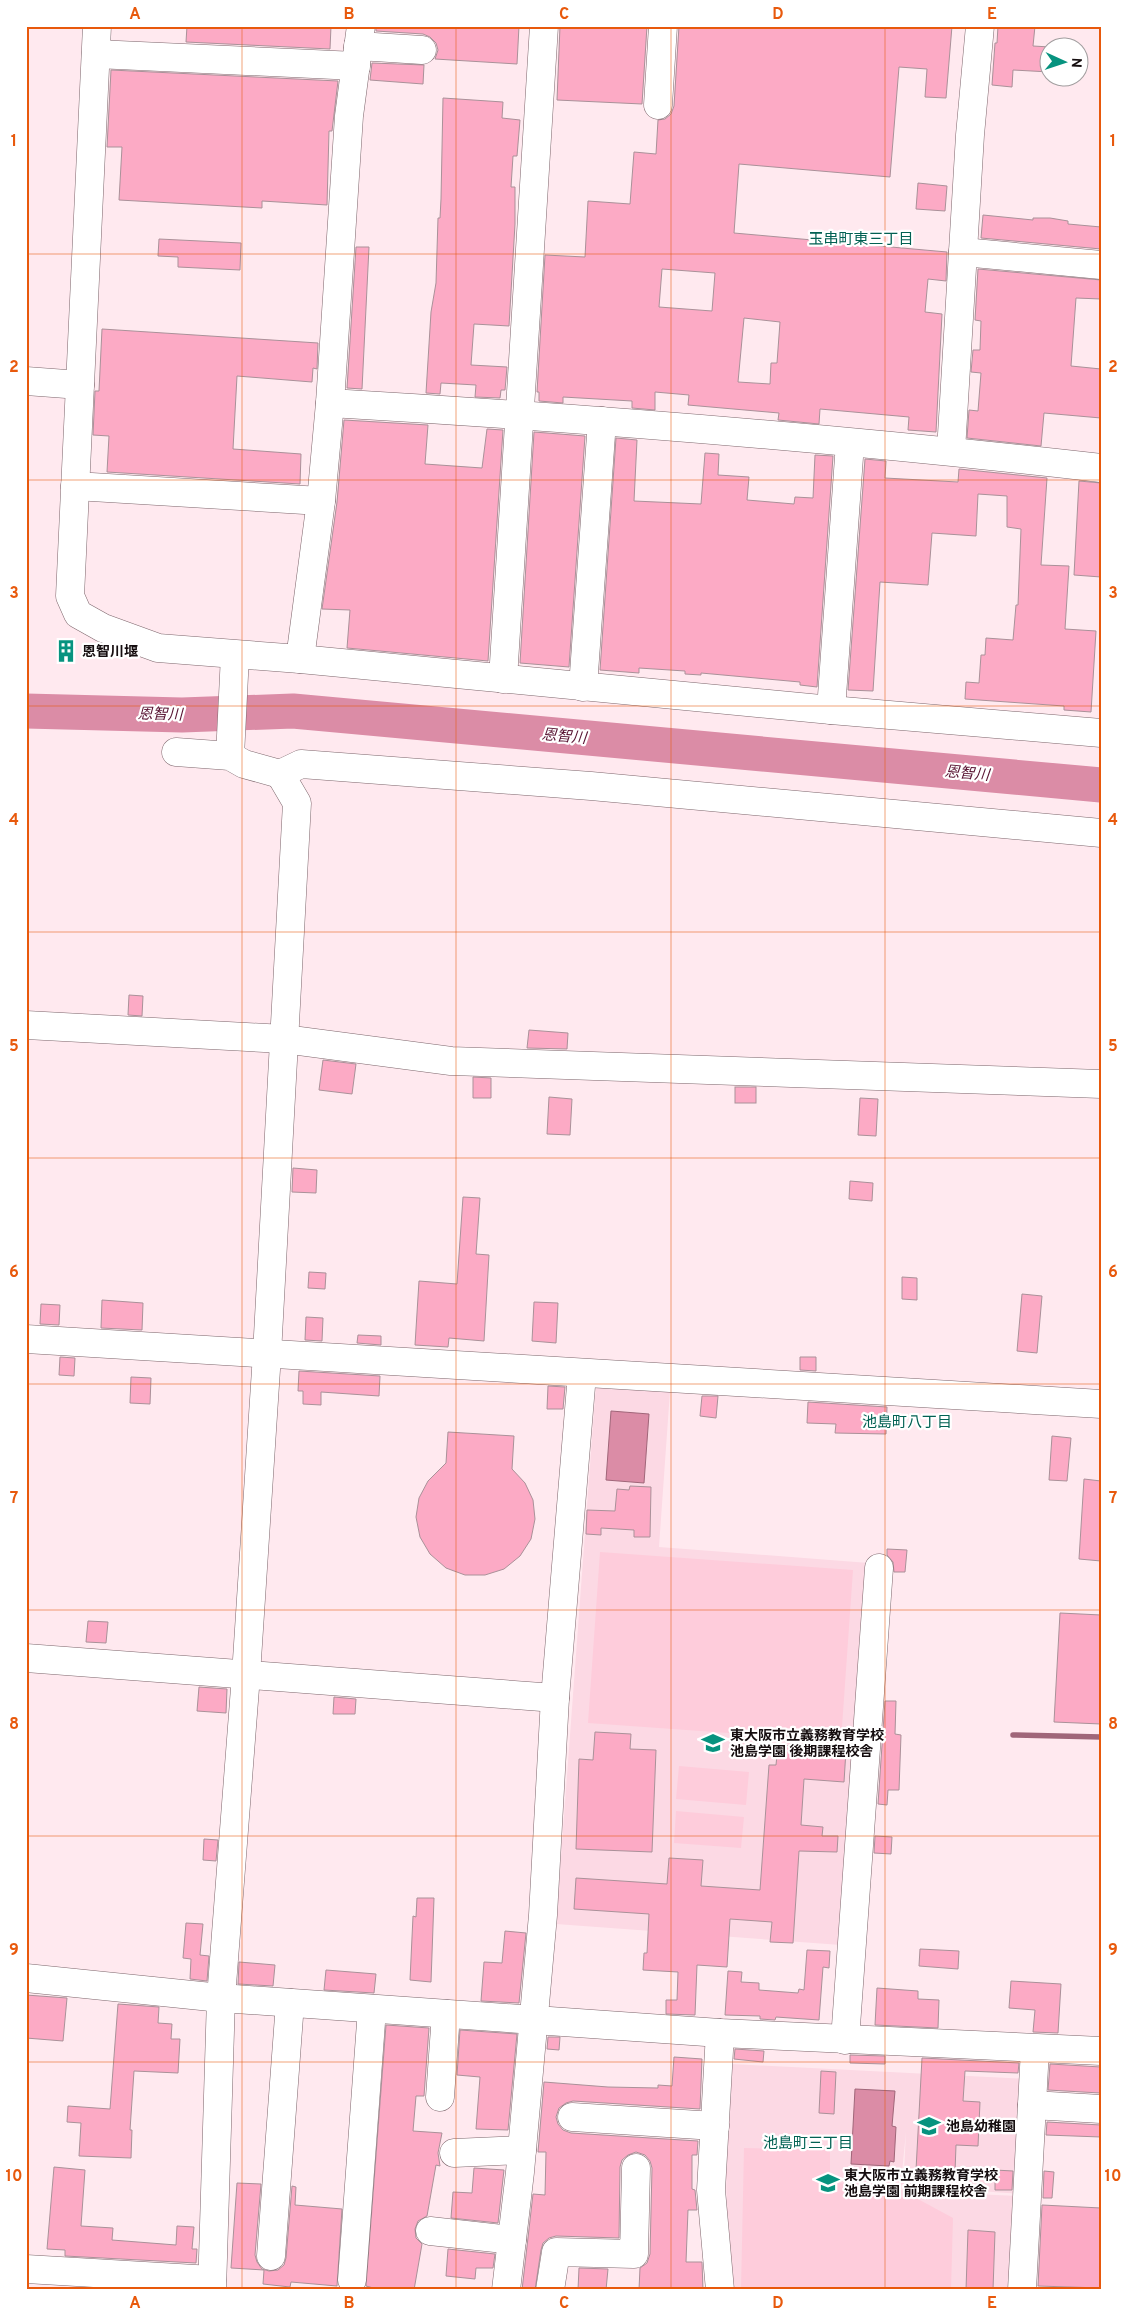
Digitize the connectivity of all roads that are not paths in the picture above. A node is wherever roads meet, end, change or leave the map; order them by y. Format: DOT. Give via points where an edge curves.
graph roads {
  1 [pos="98,26"];
  2 [pos="544,26"];
  3 [pos="663,26"];
  4 [pos="980,26"];
  5 [pos="358,46"];
  6 [pos="422,50"];
  7 [pos="96,54"];
  8 [pos="658,105"];
  9 [pos="963,252"];
  10 [pos="1101,264"];
  11 [pos="26,380"];
  12 [pos="80,385"];
  13 [pos="330,403"];
  14 [pos="520,414"];
  15 [pos="602,421"];
  16 [pos="850,443"];
  17 [pos="951,451"];
  18 [pos="1101,468"];
  19 [pos="75,486"];
  20 [pos="321,501"];
  21 [pos="235,655"];
  22 [pos="300,659"];
  23 [pos="503,679"];
  24 [pos="583,687"];
  25 [pos="831,710"];
  26 [pos="1101,733"];
  27 [pos="176,752"];
  28 [pos="230,756"];
  29 [pos="280,774"];
  30 [pos="1101,833"];
  31 [pos="26,1026"];
  32 [pos="284,1039"];
  33 [pos="1101,1084"];
  34 [pos="26,1339"];
  35 [pos="267,1354"];
  36 [pos="582,1374"];
  37 [pos="1101,1404"];
  38 [pos="879,1568"];
  39 [pos="26,1658"];
  40 [pos="246,1675"];
  41 [pos="555,1698"];
  42 [pos="26,1978"];
  43 [pos="221,1998"];
  44 [pos="290,2003"];
  45 [pos="372,2008"];
  46 [pos="446,2014"];
  47 [pos="533,2020"];
  48 [pos="720,2033"];
  49 [pos="845,2040"];
  50 [pos="1035,2049"];
  51 [pos="1101,2051"];
  52 [pos="440,2097"];
  53 [pos="1032,2105"];
  54 [pos="1101,2109"];
  55 [pos="572,2117"];
  56 [pos="715,2126"];
  57 [pos="522,2150"];
  58 [pos="454,2153"];
  59 [pos="636,2168"];
  60 [pos="430,2232"];
  61 [pos="512,2240"];
  62 [pos="271,2256"];
  63 [pos="26,2269"];
  64 [pos="352,2280"];
  65 [pos="212,2285"];
  66 [pos="506,2290"];
  67 [pos="550,2290"];
  68 [pos="720,2290"];
  69 [pos="1022,2290"];
  1 -- 7 [label="street"];
  2 -- 14 [label="street"];
  3 -- 8 [label="street"];
  4 -- 9 [label="street"];
  5 -- 6 [label="street"];
  5 -- 7 [label="street"];
  5 -- 13 [label="street" via="348,126"];
  7 -- 12 [label="street"];
  9 -- 10 [label="street"];
  9 -- 17 [label="street"];
  11 -- 12 [label="street"];
  12 -- 19 [label="street"];
  13 -- 14 [label="street"];
  13 -- 20 [label="street"];
  14 -- 15 [label="street"];
  14 -- 23 [label="street"];
  15 -- 16 [label="street"];
  15 -- 24 [label="street"];
  16 -- 17 [label="street"];
  16 -- 25 [label="street"];
  17 -- 18 [label="street"];
  19 -- 20 [label="street"];
  19 -- 21 [label="street" via="70,596 78,614 103,628 158,648"];
  20 -- 22 [label="street"];
  21 -- 22 [label="street"];
  21 -- 28 [label="street"];
  22 -- 23 [label="street"];
  23 -- 24 [label="street"];
  24 -- 25 [label="street"];
  25 -- 26 [label="street"];
  27 -- 28 [label="street"];
  28 -- 29 [label="street" via="244,764"];
  29 -- 30 [label="street" via="301,764 591,786"];
  29 -- 32 [label="street" via="297,803"];
  31 -- 32 [label="street"];
  32 -- 33 [label="street" via="451,1061"];
  32 -- 35 [label="street"];
  34 -- 35 [label="street"];
  35 -- 36 [label="street"];
  35 -- 40 [label="street"];
  36 -- 37 [label="street"];
  36 -- 41 [label="street"];
  38 -- 49 [label="street"];
  39 -- 40 [label="street"];
  40 -- 41 [label="street"];
  40 -- 43 [label="street"];
  41 -- 47 [label="street"];
  42 -- 43 [label="street"];
  43 -- 44 [label="street"];
  43 -- 65 [label="street"];
  44 -- 45 [label="street"];
  44 -- 62 [label="street"];
  45 -- 46 [label="street"];
  45 -- 64 [label="street"];
  46 -- 47 [label="street"];
  46 -- 52 [label="street"];
  47 -- 48 [label="street"];
  47 -- 57 [label="street"];
  48 -- 49 [label="street"];
  48 -- 56 [label="street"];
  49 -- 50 [label="street"];
  50 -- 51 [label="street"];
  50 -- 53 [label="street"];
  53 -- 54 [label="street"];
  53 -- 69 [label="street"];
  55 -- 56 [label="street"];
  56 -- 68 [label="street" via="711,2190"];
  57 -- 58 [label="street"];
  57 -- 61 [label="street"];
  59 -- 67 [label="street" via="634,2254 556,2252"];
  60 -- 61 [label="street"];
  61 -- 66 [label="street"];
  63 -- 65 [label="street"];
}
